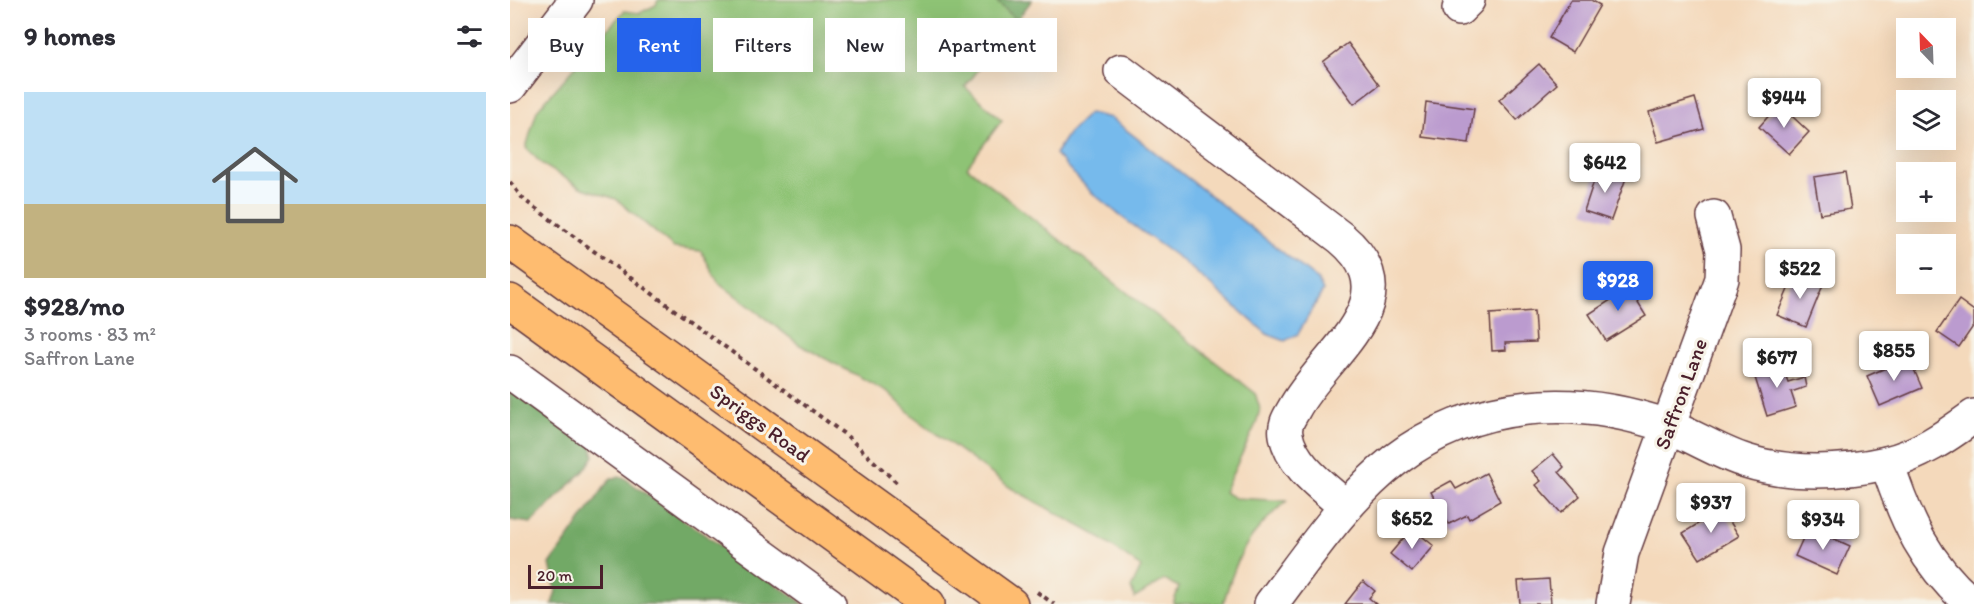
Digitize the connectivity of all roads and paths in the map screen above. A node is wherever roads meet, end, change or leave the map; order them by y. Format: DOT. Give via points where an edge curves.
graph roads {
  1 [pos="576,0"];
  2 [pos="1121,71"];
  3 [pos="510,86"];
  4 [pos="510,182"];
  5 [pos="1714,217"];
  6 [pos="510,242"];
  7 [pos="510,301"];
  8 [pos="510,372"];
  9 [pos="1974,416"];
  10 [pos="1669,427"];
  11 [pos="1887,463"];
  12 [pos="899,485"];
  13 [pos="1346,507"];
  14 [pos="1023,597"];
  15 [pos="829,604"];
  16 [pos="928,604"];
  17 [pos="1054,604"];
  18 [pos="1271,604"];
  19 [pos="1613,604"];
  20 [pos="1972,604"];
  1 -- 3 [label="street"];
  2 -- 13 [label="street" via="1341,238 1366,265 1371,286 1356,328 1306,389 1286,423 1288,443 1299,462"];
  4 -- 12 [label="path" via="524,200 847,436"];
  5 -- 10 [label="street, Saffron Lane" via="1723,250 1722,279"];
  6 -- 14 [label="main road, Spriggs Road"];
  7 -- 16 [label="main road"];
  8 -- 15 [label="street"];
  9 -- 11 [label="street" via="1947,436"];
  10 -- 11 [label="street" via="1746,461 1785,469 1825,471"];
  10 -- 13 [label="street" via="1625,413 1580,406 1509,409 1464,421 1436,434 1396,459"];
  10 -- 19 [label="street, Saffron Lane" via="1622,554"];
  11 -- 20 [label="street" via="1902,509 1925,553 1952,587"];
  13 -- 18 [label="street"];
  14 -- 17 [label="path"];
}
